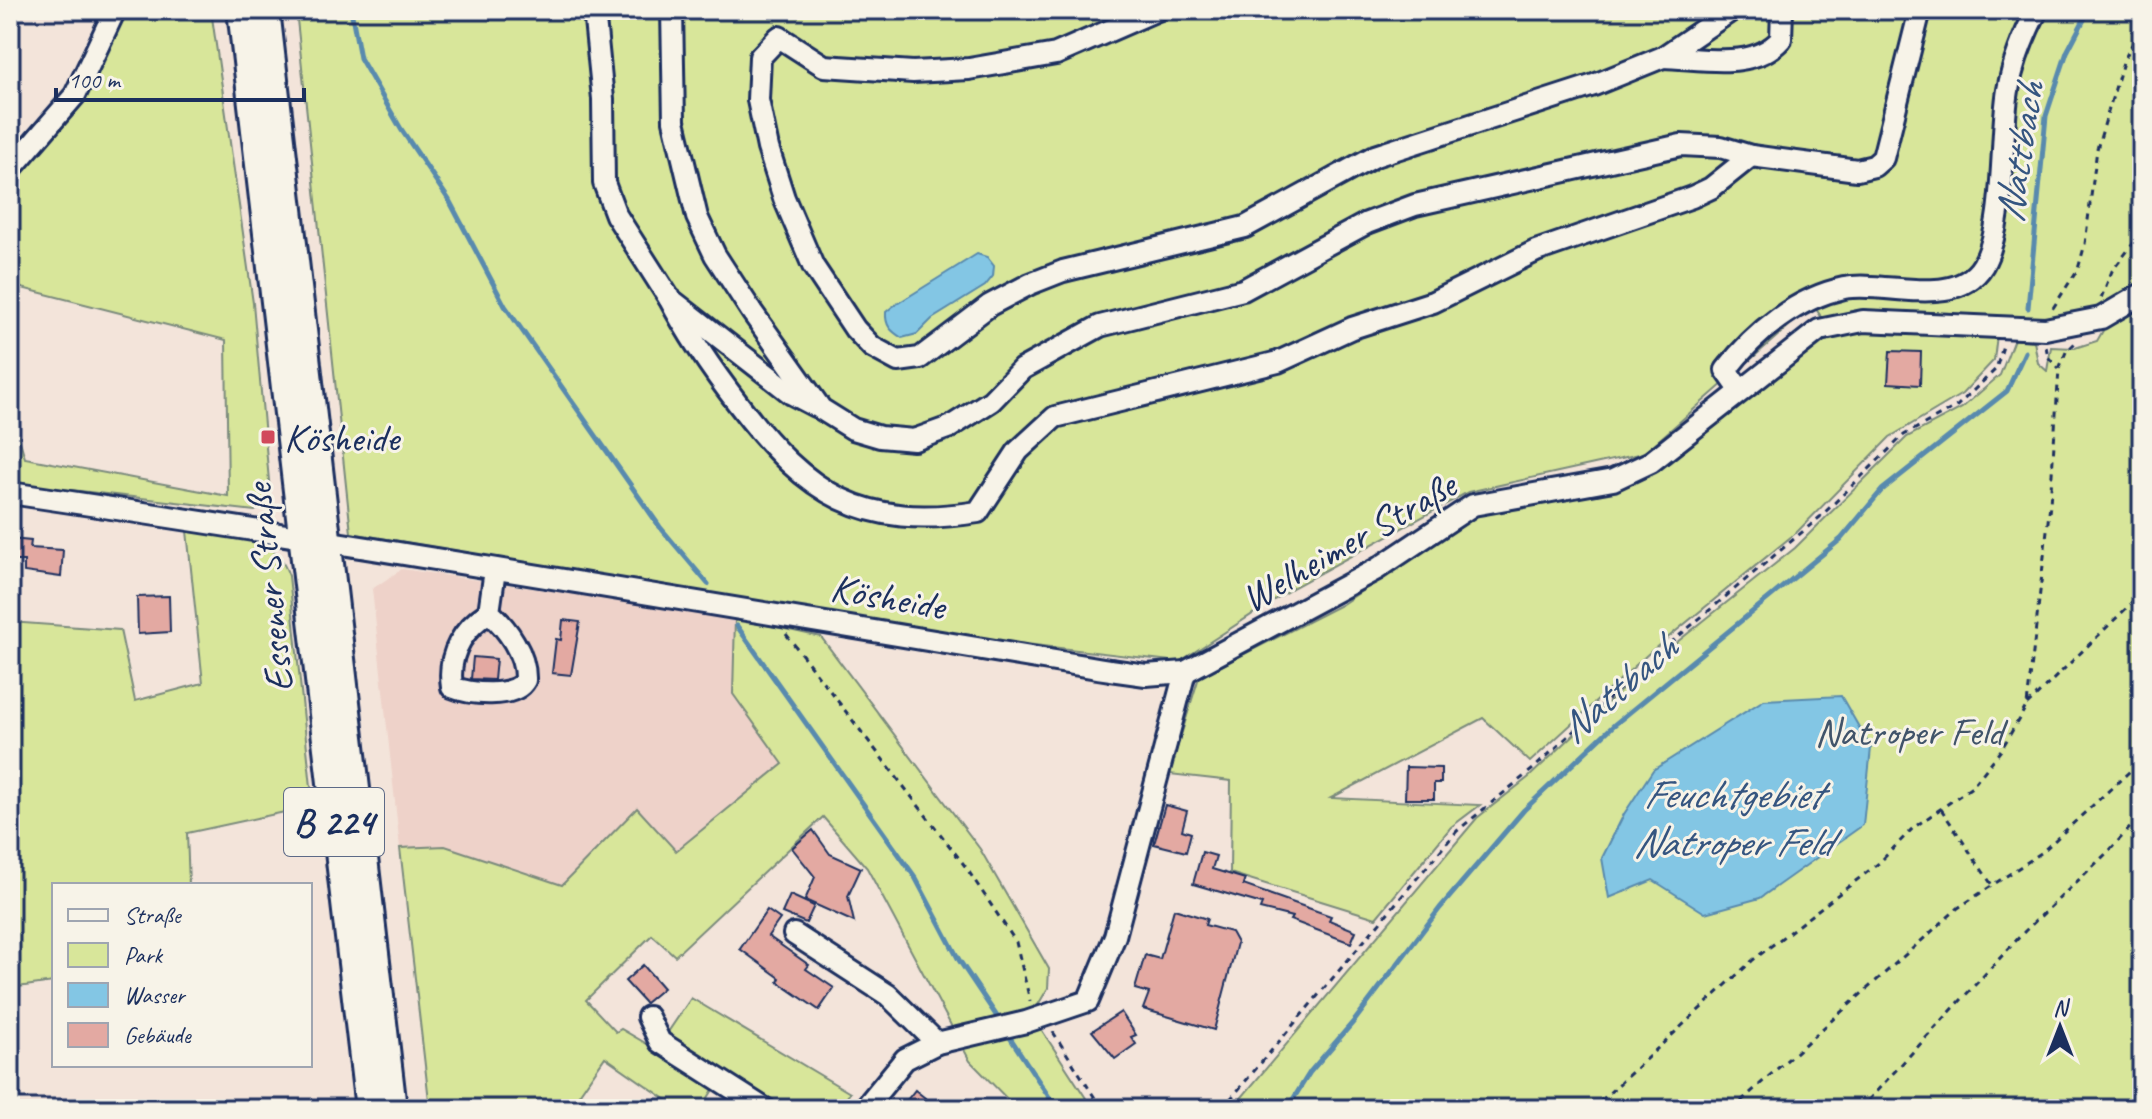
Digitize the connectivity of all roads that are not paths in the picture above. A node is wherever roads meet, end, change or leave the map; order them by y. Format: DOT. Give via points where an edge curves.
graph roads {
  1 [pos="115,10"];
  2 [pos="241,10"];
  3 [pos="266,10"];
  4 [pos="594,10"];
  5 [pos="672,10"];
  6 [pos="1157,10"];
  7 [pos="1732,10"];
  8 [pos="1782,10"];
  9 [pos="1920,10"];
  10 [pos="2037,10"];
  11 [pos="1663,57"];
  12 [pos="1751,156"];
  13 [pos="10,170"];
  14 [pos="2142,294"];
  15 [pos="669,298"];
  16 [pos="1740,390"];
  17 [pos="821,409"];
  18 [pos="10,493"];
  19 [pos="300,535"];
  20 [pos="328,539"];
  21 [pos="495,570"];
  22 [pos="489,612"];
  23 [pos="1185,672"];
  24 [pos="794,934"];
  25 [pos="648,1017"];
  26 [pos="937,1043"];
  27 [pos="369,1109"];
  28 [pos="393,1109"];
  29 [pos="765,1109"];
  30 [pos="864,1109"];
  1 -- 13 [label="street" via="75,95"];
  2 -- 19 [label="main road, Essener Straße / B 224"];
  3 -- 20 [label="main road, Essener Straße / B 224"];
  4 -- 15 [label="street" via="604,183 616,215"];
  5 -- 17 [label="street" via="674,121 697,217 715,255"];
  6 -- 11 [label="street" via="1056,54 969,69 849,70 824,66 779,37 769,45 760,57 758,100 784,198 813,266 872,347 898,361 920,358 990,305 1052,275 1245,227 1375,156"];
  7 -- 11 [label="street"];
  8 -- 11 [label="street" via="1781,39 1769,53 1727,60"];
  9 -- 12 [label="street" via="1883,158 1874,166 1857,170"];
  10 -- 16 [label="street" via="2008,90 1990,249 1973,278 1955,287 1847,288 1796,306 1743,348 1726,370"];
  12 -- 15 [label="street" via="1692,197 1536,251 1433,302 1352,328 1278,362 1055,417 1018,451 978,512 951,516 892,515 825,493 770,447 695,348"];
  12 -- 17 [label="street" via="1721,147 1681,145 1415,205 1367,223 1243,290 1100,326 1022,369 991,401 950,427 914,440 853,429"];
  14 -- 16 [label="street, Welheimer Straße" via="2101,318 2041,329 1846,322 1819,330"];
  15 -- 17 [label="street" via="792,394"];
  16 -- 23 [label="street, Welheimer Straße" via="1633,472 1473,505 1377,569"];
  18 -- 19 [label="street, Kösheide"];
  19 -- 20 [label="street, Kösheide"];
  19 -- 27 [label="main road, Essener Straße / B 224"];
  20 -- 21 [label="street, Kösheide"];
  20 -- 28 [label="main road, Essener Straße / B 224"];
  21 -- 22 [label="street"];
  21 -- 23 [label="street, Kösheide" via="1110,670 1146,675"];
  23 -- 26 [label="street" via="1115,936 1088,1001"];
  24 -- 26 [label="street" via="888,995"];
  25 -- 29 [label="street" via="670,1050"];
  26 -- 30 [label="street" via="905,1059"];
}
